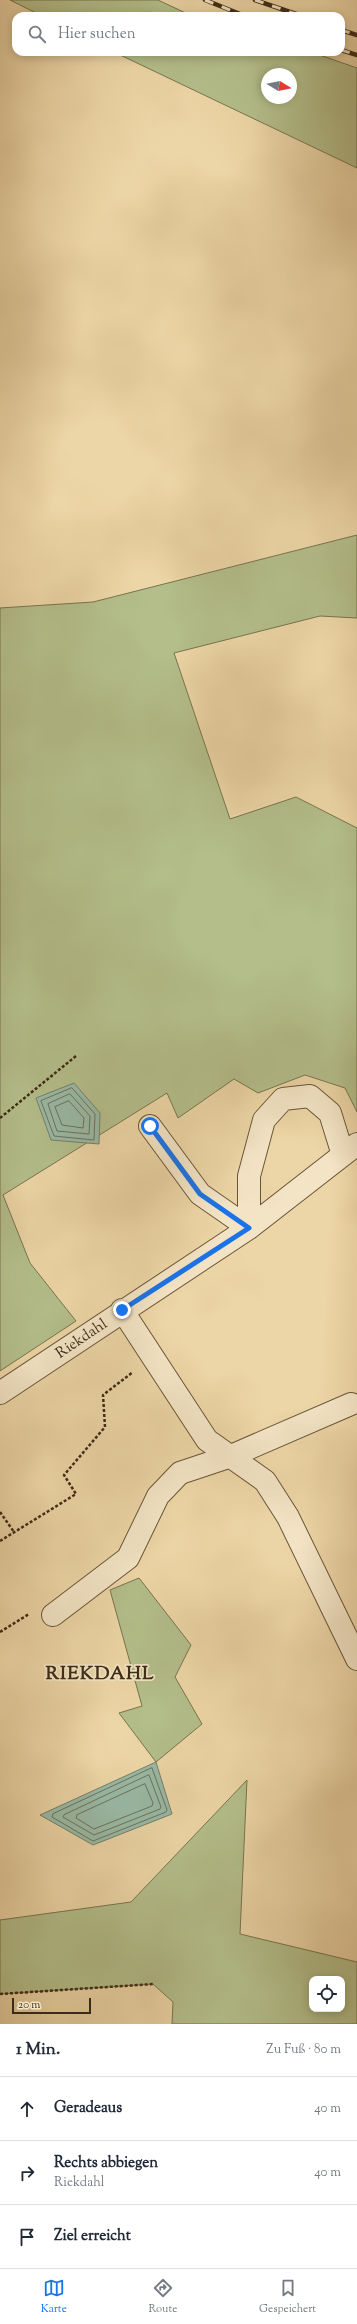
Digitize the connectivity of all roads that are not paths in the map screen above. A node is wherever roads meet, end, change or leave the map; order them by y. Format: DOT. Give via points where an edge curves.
graph roads {
  1 [pos="150,1126"];
  2 [pos="350,1149"];
  3 [pos="249,1228"];
  4 [pos="122,1310"];
  5 [pos="0,1393"];
  6 [pos="351,1404"];
  7 [pos="231,1456"];
  8 [pos="53,1615"];
  9 [pos="357,1659"];
  1 -- 3 [label="street" via="200,1194"];
  2 -- 3 [label="street, Riekdahl"];
  2 -- 3 [label="street" via="330,1113 310,1096 283,1100 264,1120 249,1176"];
  3 -- 4 [label="street, Riekdahl"];
  4 -- 5 [label="street, Riekdahl"];
  4 -- 7 [label="street" via="207,1440"];
  6 -- 7 [label="street"];
  7 -- 8 [label="street" via="180,1473 158,1496 128,1558"];
  7 -- 9 [label="street" via="265,1481 288,1517"];
}
